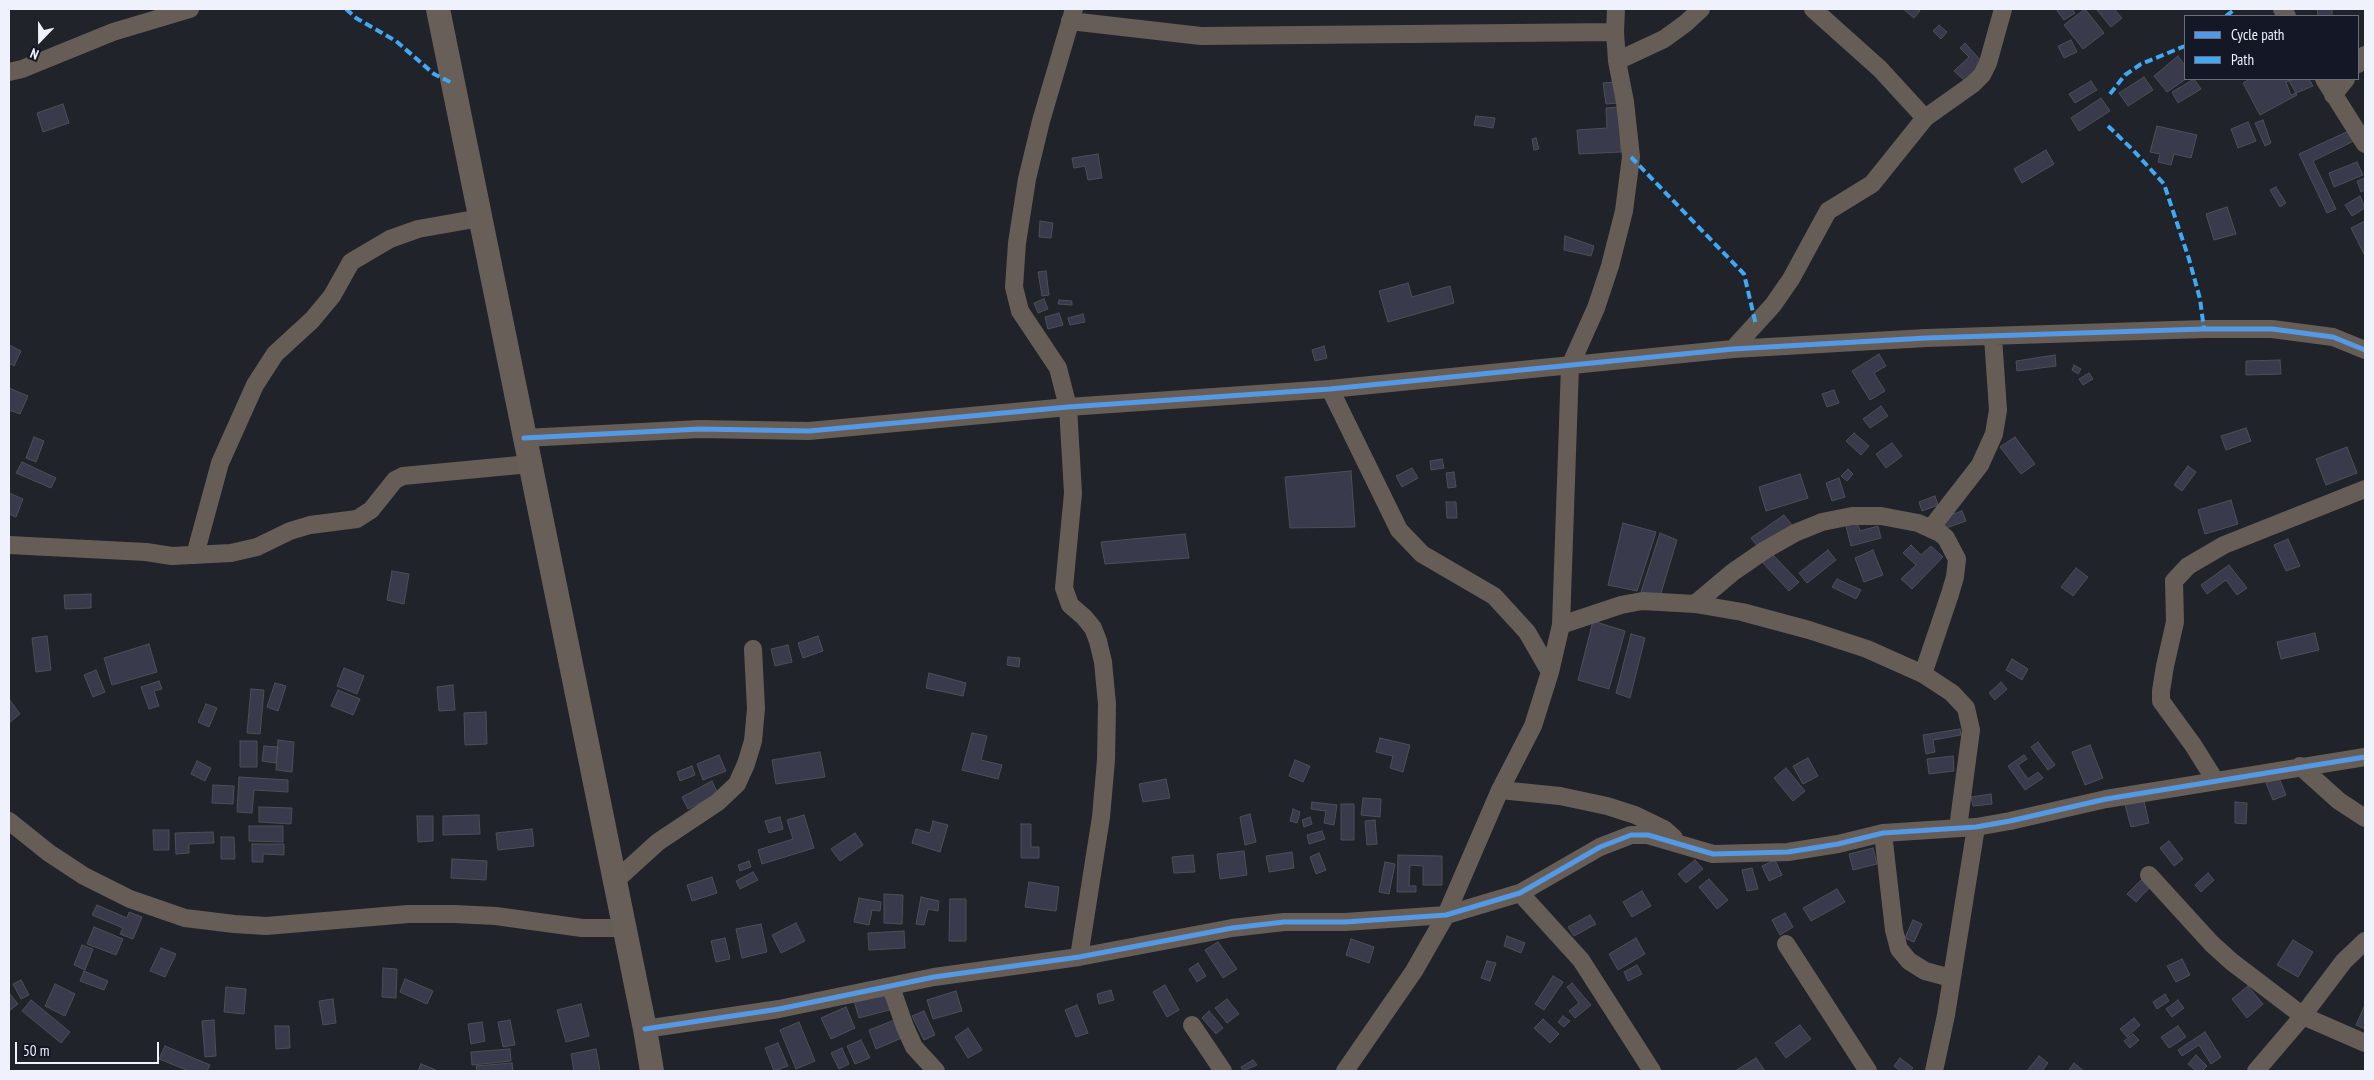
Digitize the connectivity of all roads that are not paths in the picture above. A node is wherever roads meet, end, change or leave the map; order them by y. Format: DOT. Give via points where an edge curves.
graph roads {
  1 [pos="190,9"];
  2 [pos="438,9"];
  3 [pos="1616,9"];
  4 [pos="1701,9"];
  5 [pos="1813,9"];
  6 [pos="2003,9"];
  7 [pos="1072,15"];
  8 [pos="1615,32"];
  9 [pos="1617,61"];
  10 [pos="9,72"];
  11 [pos="2325,80"];
  12 [pos="2345,80"];
  13 [pos="2333,95"];
  14 [pos="1924,118"];
  15 [pos="2365,144"];
  16 [pos="480,218"];
  17 [pos="1993,336"];
  18 [pos="1734,349"];
  19 [pos="2365,350"];
  20 [pos="1570,366"];
  21 [pos="1330,389"];
  22 [pos="1068,407"];
  23 [pos="524,438"];
  24 [pos="530,464"];
  25 [pos="2365,490"];
  26 [pos="1931,528"];
  27 [pos="9,545"];
  28 [pos="195,555"];
  29 [pos="1695,604"];
  30 [pos="1560,625"];
  31 [pos="753,649"];
  32 [pos="1550,672"];
  33 [pos="1923,674"];
  34 [pos="2365,757"];
  35 [pos="2300,766"];
  36 [pos="2214,780"];
  37 [pos="1500,790"];
  38 [pos="2365,818"];
  39 [pos="10,824"];
  40 [pos="1967,827"];
  41 [pos="1883,833"];
  42 [pos="1684,846"];
  43 [pos="2149,875"];
  44 [pos="614,882"];
  45 [pos="1520,893"];
  46 [pos="1446,914"];
  47 [pos="624,928"];
  48 [pos="2365,941"];
  49 [pos="1786,944"];
  50 [pos="1079,957"];
  51 [pos="1951,978"];
  52 [pos="891,986"];
  53 [pos="2303,1016"];
  54 [pos="1192,1025"];
  55 [pos="645,1029"];
  56 [pos="2365,1044"];
  57 [pos="652,1071"];
  58 [pos="936,1071"];
  59 [pos="1223,1071"];
  60 [pos="1345,1071"];
  61 [pos="1652,1071"];
  62 [pos="1868,1071"];
  63 [pos="1934,1071"];
  64 [pos="2256,1071"];
  1 -- 10 [label="street" via="113,32"];
  2 -- 16 [label="main road"];
  3 -- 8 [label="street"];
  4 -- 9 [label="street" via="1664,38"];
  5 -- 14 [label="street" via="1880,69"];
  6 -- 14 [label="street" via="1985,70 1973,84"];
  7 -- 8 [label="street" via="1201,36"];
  7 -- 22 [label="street" via="1027,179 1014,287 1020,312 1058,368"];
  8 -- 9 [label="street"];
  9 -- 20 [label="street" via="1631,157 1624,211 1596,308"];
  11 -- 13 [label="street"];
  12 -- 13 [label="street"];
  13 -- 15 [label="street"];
  14 -- 18 [label="street" via="1872,184 1828,211 1787,286"];
  16 -- 23 [label="main road"];
  16 -- 28 [label="street" via="397,236 351,262 332,296 312,320 275,354 255,385 220,463"];
  17 -- 18 [label="street"];
  17 -- 19 [label="street" via="2272,329 2332,337"];
  17 -- 26 [label="street" via="1998,410 1994,434 1975,472"];
  18 -- 20 [label="street"];
  20 -- 21 [label="street"];
  20 -- 30 [label="street"];
  21 -- 22 [label="street"];
  21 -- 32 [label="street" via="1399,530 1422,554 1494,596 1527,632"];
  22 -- 23 [label="street" via="809,431 700,430"];
  22 -- 50 [label="street" via="1073,493 1064,588 1070,605 1084,616 1098,641 1107,704 1101,817"];
  23 -- 24 [label="main road"];
  24 -- 28 [label="street" via="403,476 390,485 372,510 357,519 310,525 257,547 231,553"];
  24 -- 44 [label="main road"];
  25 -- 36 [label="street" via="2224,545 2188,566 2174,581 2175,622 2161,701"];
  26 -- 29 [label="street" via="1881,516 1852,516 1822,522 1766,550"];
  26 -- 33 [label="street" via="1946,538 1957,559 1950,594"];
  27 -- 28 [label="street"];
  29 -- 30 [label="street" via="1642,601"];
  29 -- 33 [label="street" via="1742,612 1809,630 1867,649"];
  30 -- 32 [label="street"];
  31 -- 44 [label="street" via="756,709 753,741 737,784 718,802 658,842"];
  32 -- 37 [label="street" via="1532,726"];
  33 -- 40 [label="street" via="1952,693 1966,708 1971,730"];
  34 -- 35 [label="street"];
  35 -- 36 [label="street"];
  35 -- 38 [label="street" via="2339,801"];
  36 -- 40 [label="street" via="2106,799 2010,822"];
  37 -- 42 [label="street" via="1560,796 1607,806 1664,829"];
  37 -- 46 [label="street"];
  39 -- 47 [label="street" via="84,876 130,900 185,918 266,926 408,914 454,914 496,916 582,928"];
  40 -- 41 [label="street"];
  40 -- 51 [label="street"];
  41 -- 42 [label="street" via="1838,844 1770,854 1713,854"];
  41 -- 51 [label="street" via="1899,949 1909,961 1926,971"];
  42 -- 45 [label="street" via="1631,835 1606,844"];
  43 -- 53 [label="street" via="2212,944"];
  44 -- 47 [label="main road"];
  45 -- 46 [label="street"];
  45 -- 61 [label="street" via="1580,960"];
  46 -- 50 [label="street" via="1345,922 1284,922 1185,936"];
  46 -- 60 [label="street" via="1414,972"];
  47 -- 55 [label="main road"];
  48 -- 53 [label="street" via="2344,961"];
  49 -- 62 [label="street"];
  50 -- 52 [label="street"];
  51 -- 63 [label="street"];
  52 -- 55 [label="street" via="779,1009"];
  52 -- 58 [label="street" via="904,1028 914,1047"];
  53 -- 56 [label="street"];
  53 -- 64 [label="street"];
  54 -- 59 [label="street"];
  55 -- 57 [label="main road"];
}
